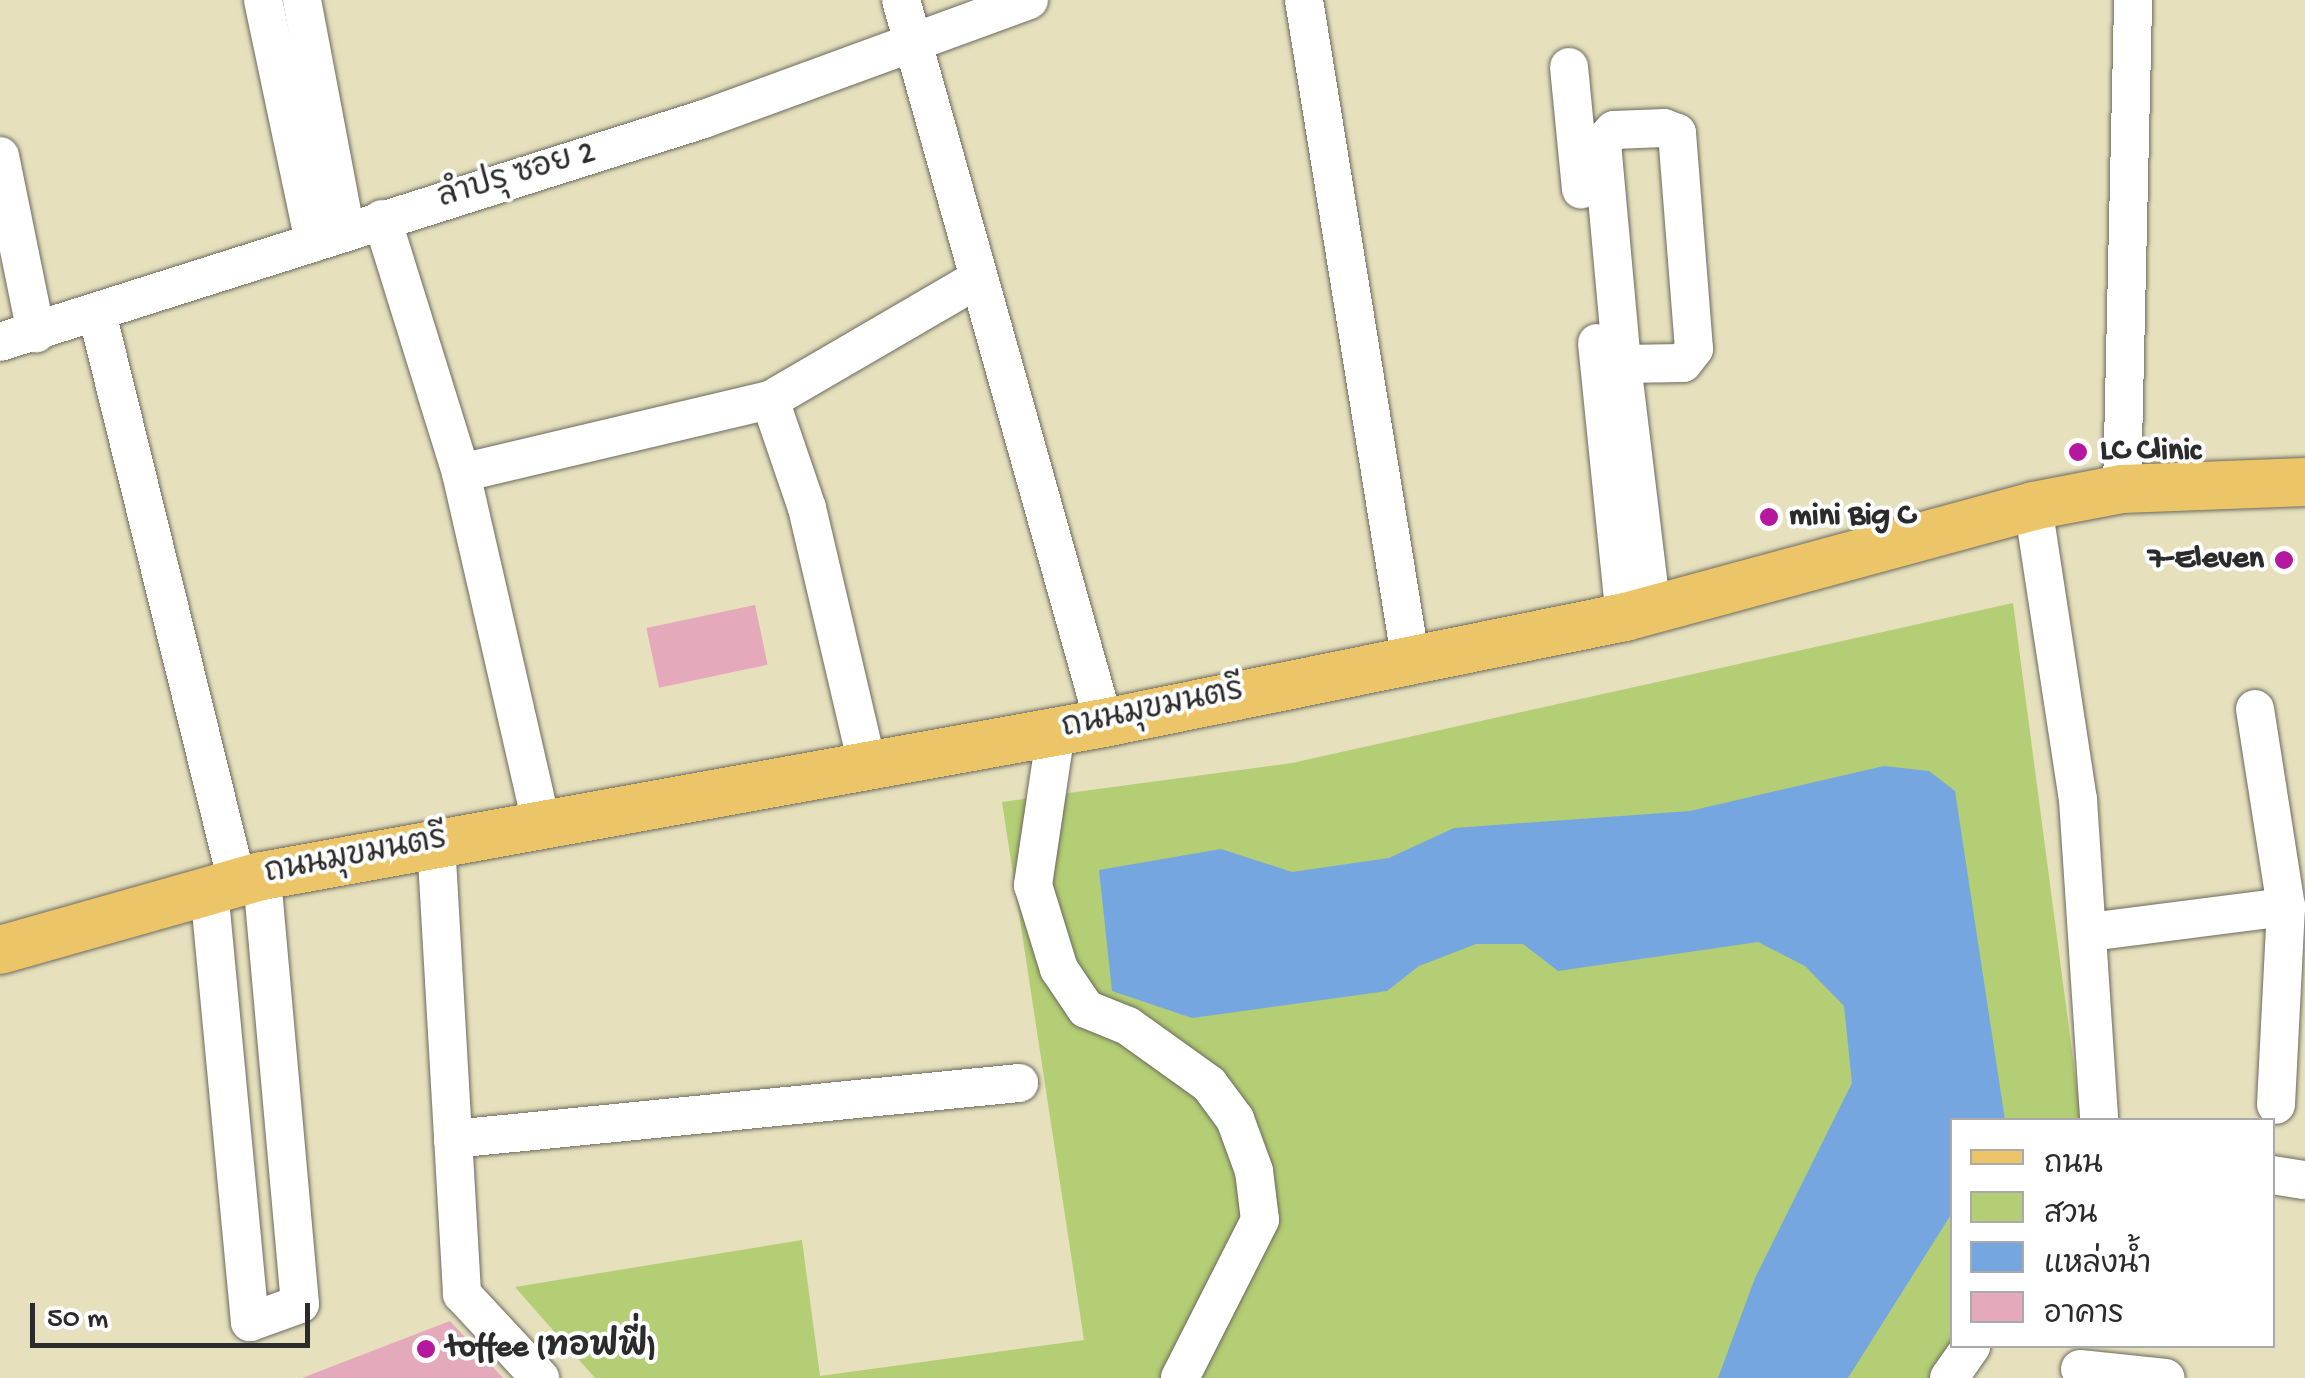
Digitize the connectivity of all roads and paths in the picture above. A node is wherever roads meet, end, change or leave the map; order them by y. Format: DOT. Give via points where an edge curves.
graph roads {
  1 [pos="263,0"];
  2 [pos="302,0"];
  3 [pos="901,0"];
  4 [pos="1030,0"];
  5 [pos="1304,0"];
  6 [pos="2133,0"];
  7 [pos="908,40"];
  8 [pos="1569,67"];
  9 [pos="0,156"];
  10 [pos="382,219"];
  11 [pos="330,237"];
  12 [pos="976,280"];
  13 [pos="97,313"];
  14 [pos="18,338"];
  15 [pos="1622,364"];
  16 [pos="770,400"];
  17 [pos="461,473"];
  18 [pos="2305,482"];
  19 [pos="2122,489"];
  20 [pos="2033,506"];
  21 [pos="1639,614"];
  22 [pos="1410,657"];
  23 [pos="2256,709"];
  24 [pos="1104,723"];
  25 [pos="1056,731"];
  26 [pos="867,763"];
  27 [pos="541,822"];
  28 [pos="436,842"];
  29 [pos="236,882"];
  30 [pos="2286,906"];
  31 [pos="2090,932"];
  32 [pos="0,950"];
  33 [pos="1019,1083"];
  34 [pos="2276,1105"];
  35 [pos="2099,1118"];
  36 [pos="453,1139"];
  37 [pos="2275,1175"];
  38 [pos="2305,1180"];
  39 [pos="1970,1348"];
  40 [pos="2081,1364"];
  41 [pos="540,1378"];
  42 [pos="1180,1378"];
  43 [pos="1950,1378"];
  44 [pos="2166,1378"];
  1 -- 11 [label="street"];
  2 -- 11 [label="street"];
  3 -- 7 [label="street"];
  4 -- 7 [label="street, ลำปรุ ซอย 2"];
  5 -- 22 [label="street"];
  6 -- 19 [label="street"];
  7 -- 10 [label="street, ลำปรุ ซอย 2" via="704,119"];
  7 -- 12 [label="street"];
  8 -- 21 [label="street"];
  9 -- 14 [label="street"];
  10 -- 11 [label="street, ลำปรุ ซอย 2"];
  10 -- 17 [label="street"];
  11 -- 13 [label="street, ลำปรุ ซอย 2"];
  12 -- 16 [label="street"];
  12 -- 24 [label="street"];
  13 -- 14 [label="street, ลำปรุ ซอย 2"];
  13 -- 29 [label="street"];
  15 -- 15 [label="street" via="1683,363 1694,348 1677,134 1664,128 1614,130 1602,143"];
  15 -- 21 [label="street" via="1634,405"];
  16 -- 17 [label="street"];
  16 -- 26 [label="street" via="807,508"];
  17 -- 27 [label="street"];
  18 -- 19 [label="main road, ถนนมุขมนตรี"];
  19 -- 20 [label="main road, ถนนมุขมนตรี"];
  20 -- 21 [label="main road, ถนนมุขมนตรี"];
  20 -- 31 [label="street"];
  21 -- 22 [label="main road, ถนนมุขมนตรี"];
  22 -- 24 [label="main road, ถนนมุขมนตรี"];
  23 -- 30 [label="street"];
  24 -- 25 [label="main road, ถนนมุขมนตรี"];
  25 -- 26 [label="main road, ถนนมุขมนตรี"];
  25 -- 42 [label="street" via="1032,886 1058,970 1086,1008 1128,1026 1209,1084 1235,1118 1254,1171 1256,1232"];
  26 -- 27 [label="main road, ถนนมุขมนตรี"];
  27 -- 28 [label="main road, ถนนมุขมนตรี"];
  28 -- 29 [label="main road, ถนนมุขมนตรี"];
  28 -- 36 [label="street"];
  29 -- 29 [label="street" via="300,1304 250,1322"];
  29 -- 32 [label="main road, ถนนมุขมนตรี"];
  30 -- 31 [label="street"];
  30 -- 34 [label="street"];
  31 -- 35 [label="street"];
  33 -- 36 [label="street"];
  36 -- 41 [label="street" via="462,1294"];
  37 -- 38 [label="street"];
  39 -- 43 [label="street"];
  40 -- 44 [label="street"];
}
